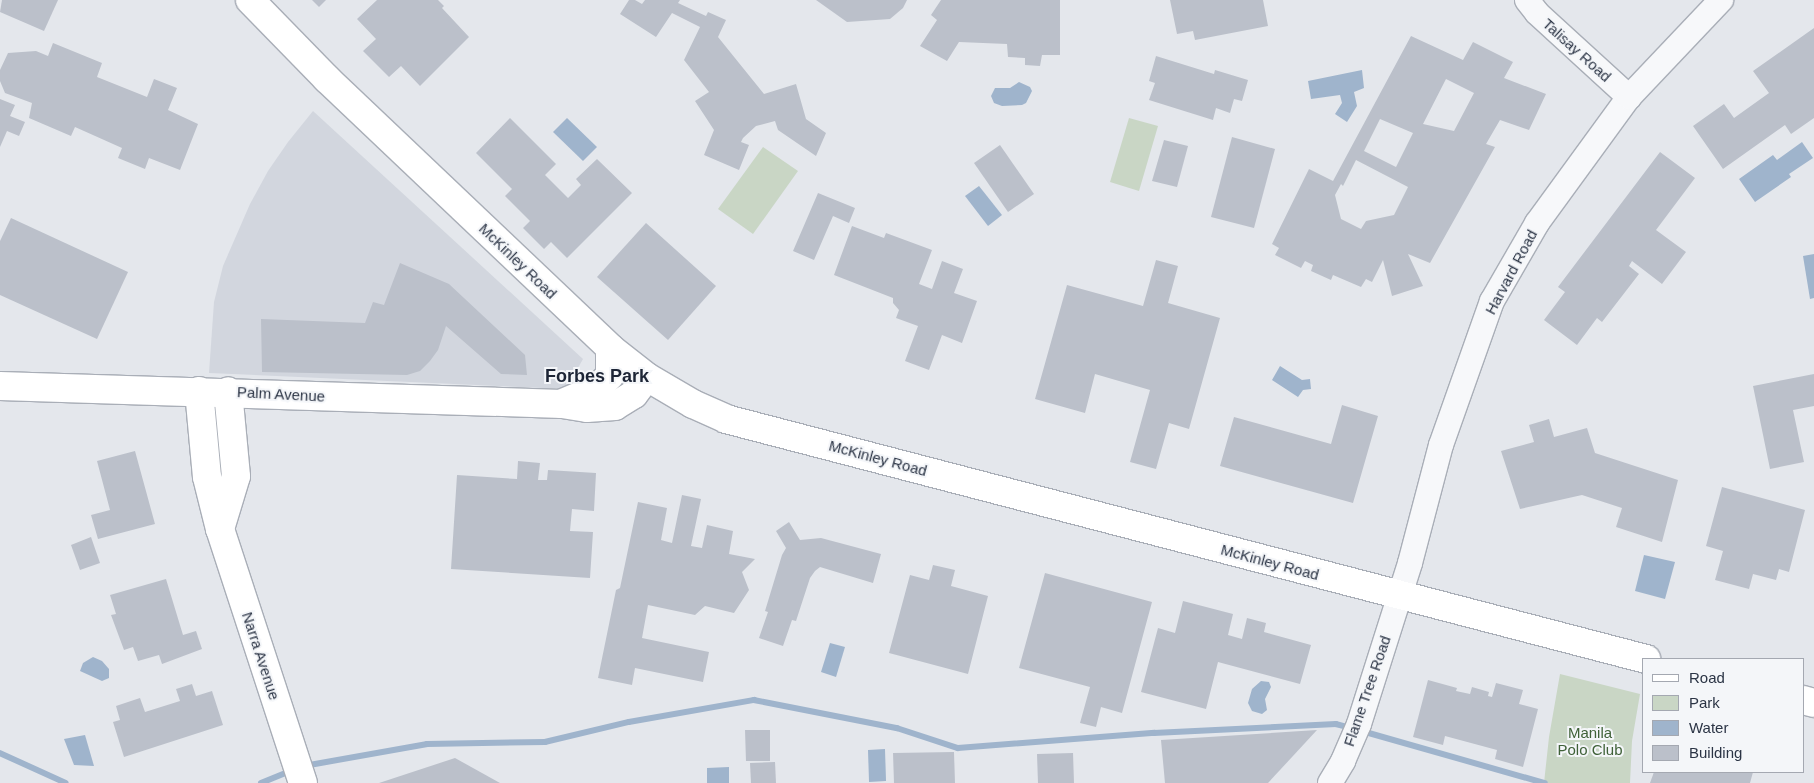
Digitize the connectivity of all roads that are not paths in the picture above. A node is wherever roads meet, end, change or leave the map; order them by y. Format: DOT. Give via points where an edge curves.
graph roads {
  1 [pos="250,0"];
  2 [pos="1526,0"];
  3 [pos="1721,0"];
  4 [pos="1629,97"];
  5 [pos="610,348"];
  6 [pos="647,377"];
  7 [pos="0,386"];
  8 [pos="199,391"];
  9 [pos="228,391"];
  10 [pos="562,404"];
  11 [pos="220,528"];
  12 [pos="1399,596"];
  13 [pos="1642,658"];
  14 [pos="303,783"];
  15 [pos="1330,783"];
  1 -- 5 [label="main road, McKinley Road" via="327,79"];
  2 -- 4 [label="street, Talisay Road" via="1537,14"];
  3 -- 4 [label="street, Harvard Road"];
  4 -- 12 [label="street, Harvard Road" via="1537,223 1492,301 1440,445"];
  5 -- 6 [label="main road, McKinley Road"];
  5 -- 10 [label="main road, Palm Avenue" via="610,375 598,388"];
  6 -- 10 [label="main road, Palm Avenue" via="634,394 615,406 586,408"];
  6 -- 12 [label="main road, McKinley Road" via="693,404 726,418"];
  7 -- 8 [label="main road, Palm Avenue"];
  8 -- 9 [label="main road, Palm Avenue"];
  8 -- 11 [label="main road, Narra Avenue" via="207,477"];
  9 -- 10 [label="main road, Palm Avenue"];
  9 -- 11 [label="main road" via="236,476"];
  11 -- 14 [label="main road, Narra Avenue"];
  12 -- 13 [label="main road, McKinley Road"];
  12 -- 15 [label="street, Flame Tree Road" via="1358,724"];
}
